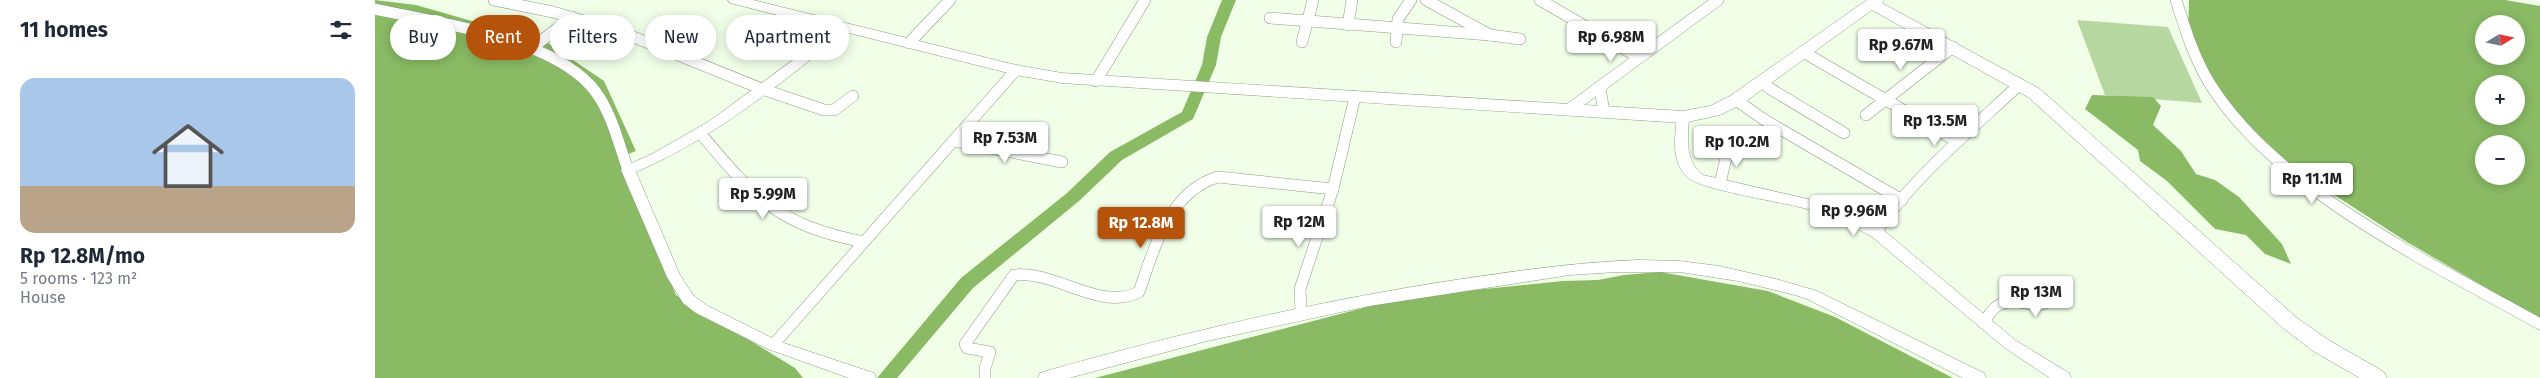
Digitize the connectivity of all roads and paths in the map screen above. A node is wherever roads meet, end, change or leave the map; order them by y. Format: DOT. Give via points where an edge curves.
graph roads {
  1 [pos="494,0"];
  2 [pos="735,0"];
  3 [pos="950,0"];
  4 [pos="1145,0"];
  5 [pos="1313,0"];
  6 [pos="1352,0"];
  7 [pos="1411,0"];
  8 [pos="1426,0"];
  9 [pos="1540,0"];
  10 [pos="1559,0"];
  11 [pos="1718,0"];
  12 [pos="2176,0"];
  13 [pos="1871,1"];
  14 [pos="1550,6"];
  15 [pos="375,9"];
  16 [pos="563,15"];
  17 [pos="795,15"];
  18 [pos="1270,18"];
  19 [pos="1308,21"];
  20 [pos="1348,25"];
  21 [pos="849,28"];
  22 [pos="1395,29"];
  23 [pos="466,31"];
  24 [pos="550,34"];
  25 [pos="1490,35"];
  26 [pos="635,38"];
  27 [pos="1521,39"];
  28 [pos="540,42"];
  29 [pos="1302,42"];
  30 [pos="1396,42"];
  31 [pos="909,43"];
  32 [pos="1953,47"];
  33 [pos="540,52"];
  34 [pos="1805,53"];
  35 [pos="1638,57"];
  36 [pos="800,60"];
  37 [pos="1017,70"];
  38 [pos="1096,81"];
  39 [pos="1763,82"];
  40 [pos="2020,84"];
  41 [pos="1600,88"];
  42 [pos="762,89"];
  43 [pos="853,96"];
  44 [pos="1355,97"];
  45 [pos="1885,99"];
  46 [pos="1736,100"];
  47 [pos="1568,110"];
  48 [pos="1604,112"];
  49 [pos="1866,115"];
  50 [pos="1683,117"];
  51 [pos="700,133"];
  52 [pos="1844,133"];
  53 [pos="954,141"];
  54 [pos="1958,142"];
  55 [pos="1729,146"];
  56 [pos="1062,162"];
  57 [pos="628,170"];
  58 [pos="1720,184"];
  59 [pos="1333,188"];
  60 [pos="1902,200"];
  61 [pos="1876,232"];
  62 [pos="865,242"];
  63 [pos="2063,287"];
  64 [pos="1301,313"];
  65 [pos="1983,323"];
  66 [pos="2540,324"];
  67 [pos="773,345"];
  68 [pos="867,378"];
  69 [pos="985,378"];
  70 [pos="1045,378"];
  71 [pos="1978,378"];
  72 [pos="2063,378"];
  73 [pos="2377,378"];
  1 -- 16 [label="street"];
  2 -- 17 [label="highway"];
  3 -- 31 [label="street"];
  4 -- 38 [label="street"];
  5 -- 19 [label="street"];
  6 -- 20 [label="street"];
  7 -- 22 [label="street" via="1398,16"];
  8 -- 25 [label="street"];
  9 -- 14 [label="street"];
  10 -- 14 [label="street"];
  11 -- 35 [label="street"];
  12 -- 66 [label="street" via="2181,26 2206,78 2258,143 2285,169 2379,233"];
  13 -- 32 [label="highway"];
  13 -- 34 [label="highway"];
  14 -- 35 [label="street"];
  15 -- 23 [label="street"];
  18 -- 19 [label="street"];
  19 -- 20 [label="street"];
  19 -- 29 [label="street"];
  20 -- 22 [label="street"];
  21 -- 31 [label="highway"];
  22 -- 25 [label="street"];
  22 -- 30 [label="street"];
  24 -- 28 [label="street"];
  25 -- 27 [label="street"];
  26 -- 42 [label="street"];
  31 -- 37 [label="highway"];
  32 -- 40 [label="highway"];
  32 -- 45 [label="street"];
  33 -- 57 [label="street" via="556,59 591,86 604,109"];
  34 -- 39 [label="highway"];
  34 -- 45 [label="street"];
  35 -- 41 [label="street"];
  36 -- 42 [label="street"];
  37 -- 38 [label="highway"];
  37 -- 53 [label="street"];
  38 -- 44 [label="highway"];
  39 -- 46 [label="highway"];
  39 -- 52 [label="street"];
  40 -- 54 [label="street"];
  40 -- 73 [label="highway" via="2062,117 2290,323"];
  41 -- 47 [label="street"];
  41 -- 48 [label="street"];
  42 -- 43 [label="street" via="824,110 834,110"];
  42 -- 51 [label="street"];
  44 -- 47 [label="highway"];
  44 -- 59 [label="street"];
  45 -- 49 [label="street"];
  45 -- 54 [label="street"];
  46 -- 50 [label="highway" via="1714,111"];
  46 -- 60 [label="street"];
  47 -- 48 [label="highway"];
  48 -- 50 [label="highway"];
  50 -- 58 [label="street" via="1682,152 1686,168 1699,179"];
  51 -- 57 [label="street"];
  51 -- 62 [label="street" via="747,188 771,209 794,224 816,232"];
  53 -- 56 [label="street"];
  53 -- 62 [label="street"];
  54 -- 60 [label="street"];
  55 -- 58 [label="street"];
  57 -- 67 [label="street" via="683,294 701,309"];
  58 -- 61 [label="street" via="1831,210"];
  59 -- 64 [label="street" via="1300,289"];
  59 -- 69 [label="street" via="1218,177 1205,179 1175,211 1139,292 1130,297 1098,295 1032,274 1014,275 965,344 967,348 990,352"];
  60 -- 61 [label="street"];
  61 -- 65 [label="street"];
  62 -- 67 [label="street"];
  63 -- 65 [label="street" via="2055,301 2049,304 2007,303 1997,306"];
  64 -- 70 [label="street" via="1135,352"];
  64 -- 71 [label="street" via="1408,292 1532,275 1663,266 1740,277 1812,295"];
  65 -- 72 [label="street"];
  67 -- 68 [label="street"];
}
